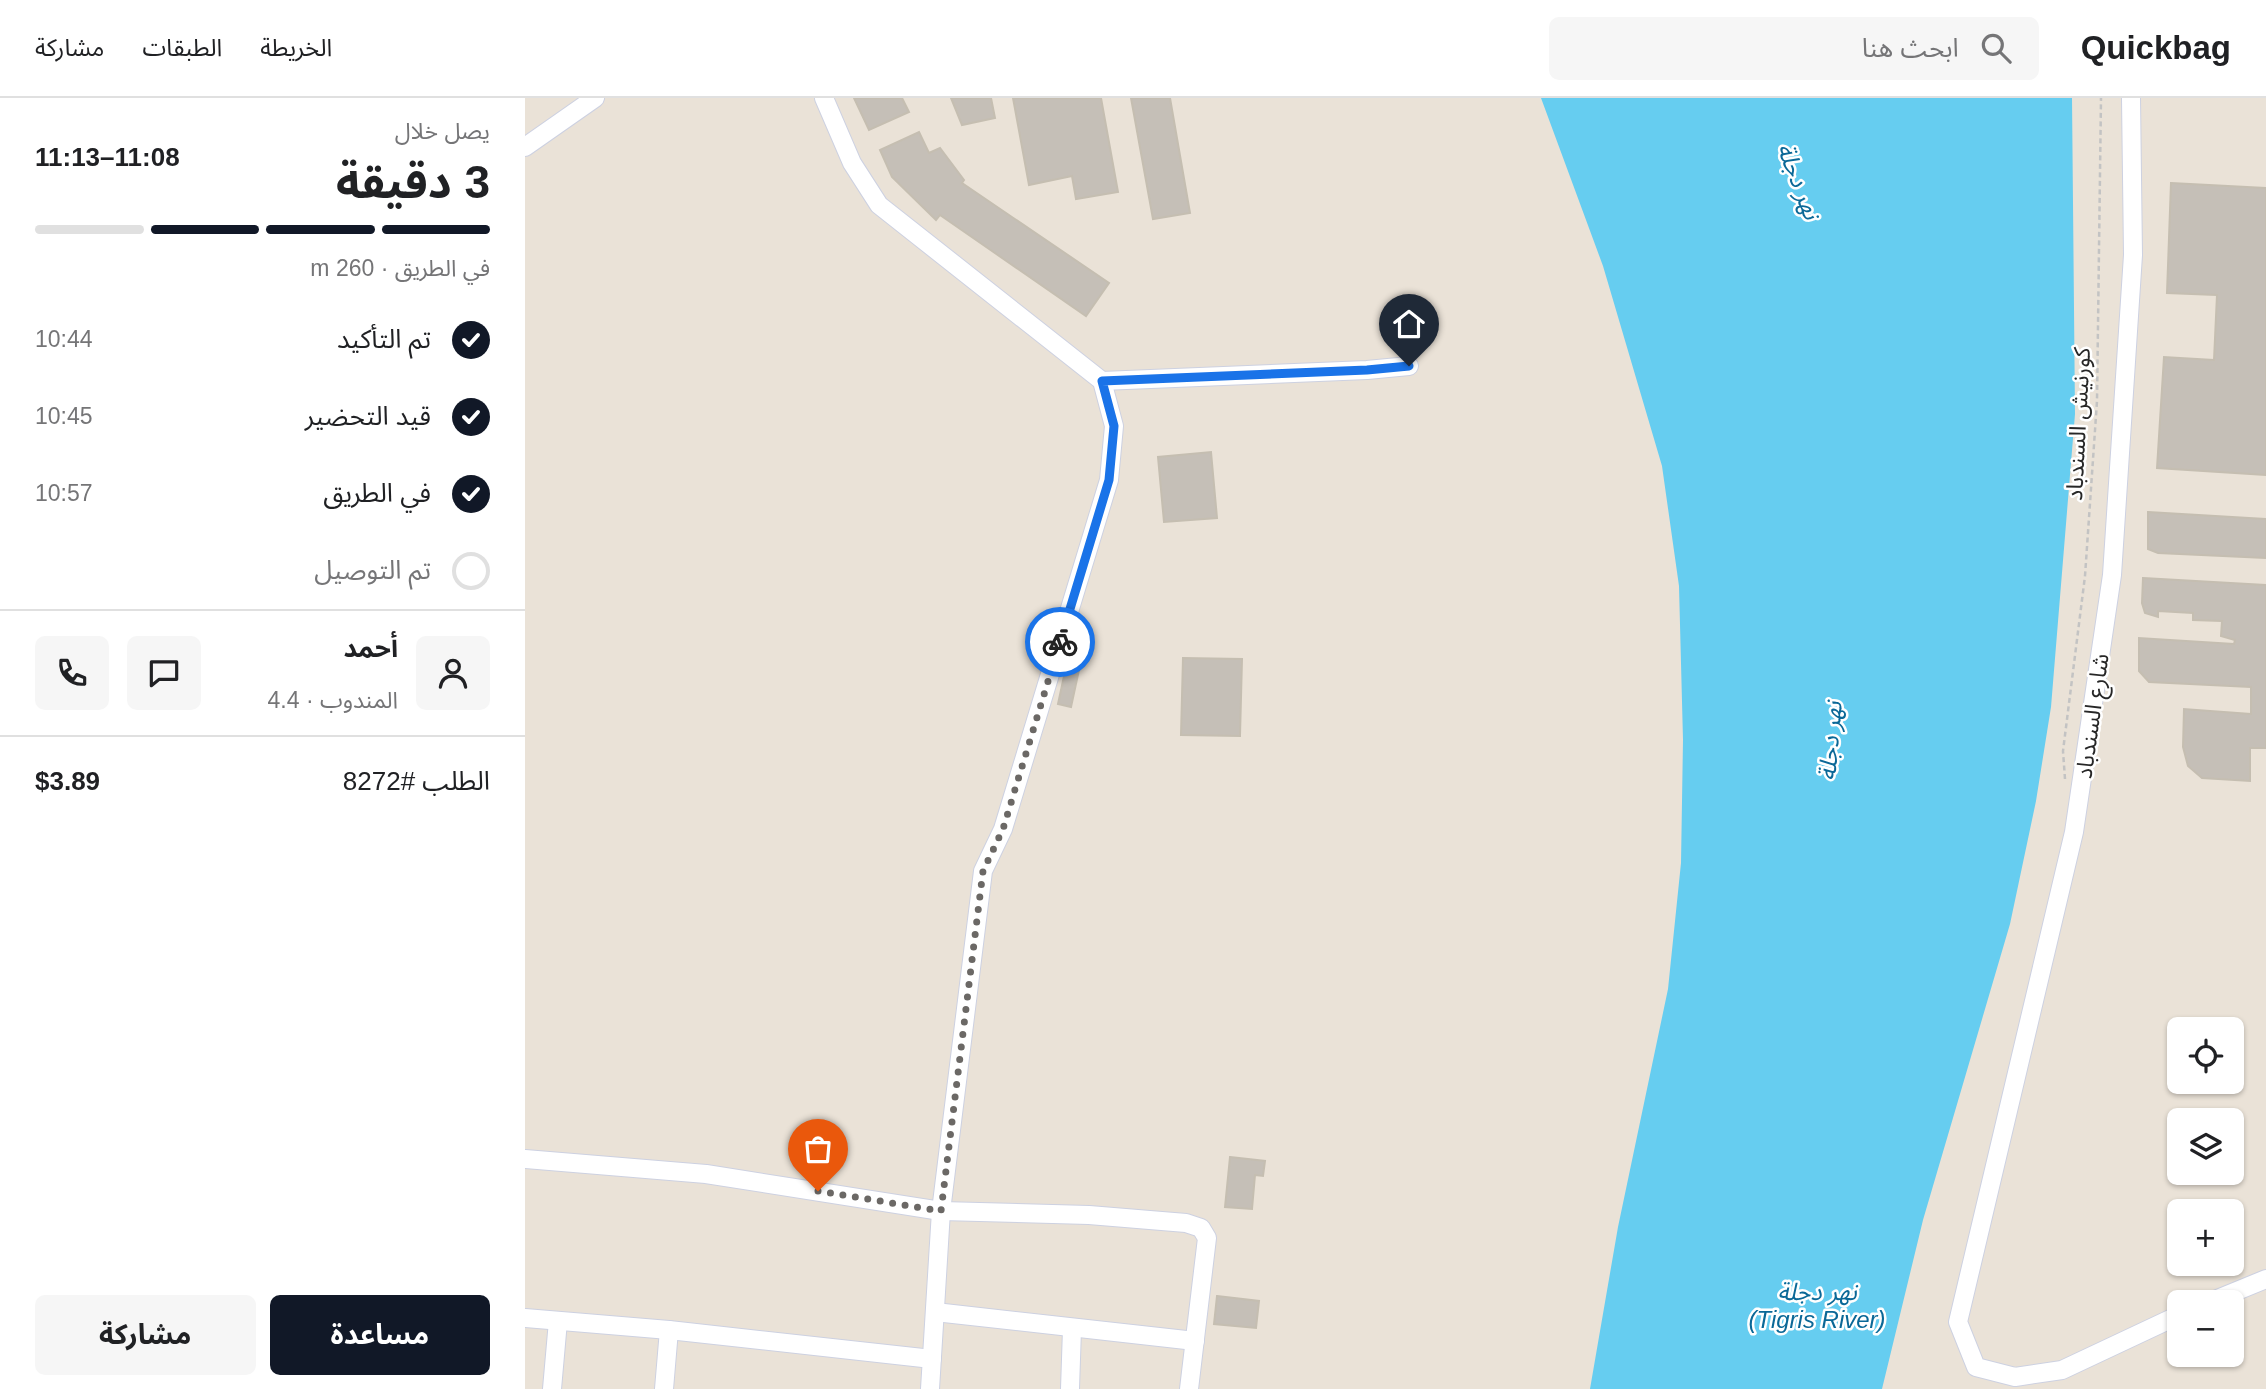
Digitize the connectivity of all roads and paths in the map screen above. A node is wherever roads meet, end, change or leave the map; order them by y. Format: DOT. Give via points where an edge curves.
graph roads {
  1 [pos="595,98"];
  2 [pos="824,98"];
  3 [pos="2101,98"];
  4 [pos="2131,98"];
  5 [pos="525,147"];
  6 [pos="1409,366"];
  7 [pos="1102,381"];
  8 [pos="2063,751"];
  9 [pos="525,1159"];
  10 [pos="941,1211"];
  11 [pos="2266,1279"];
  12 [pos="2239,1290"];
  13 [pos="935,1312"];
  14 [pos="525,1318"];
  15 [pos="558,1321"];
  16 [pos="2167,1321"];
  17 [pos="1072,1329"];
  18 [pos="669,1330"];
  19 [pos="1195,1341"];
  20 [pos="932,1359"];
  21 [pos="552,1389"];
  22 [pos="664,1389"];
  23 [pos="930,1389"];
  24 [pos="1070,1389"];
  25 [pos="1189,1389"];
  1 -- 5 [label="street"];
  2 -- 7 [label="street" via="852,163 879,205"];
  3 -- 8 [label="path, كورنيش السندباد" via="2097,401 2085,576"];
  4 -- 16 [label="street, شارع السندباد" via="2133,255 2113,561 2087,753 2074,832 1958,1322 1976,1367 2015,1377 2062,1370"];
  6 -- 7 [label="street"];
  7 -- 10 [label="street" via="1114,426 1109,480 1003,829 983,871"];
  9 -- 10 [label="street" via="705,1174"];
  10 -- 13 [label="street"];
  10 -- 19 [label="street" via="1089,1215 1201,1228 1207,1238"];
  11 -- 12 [label="street"];
  13 -- 17 [label="street"];
  13 -- 20 [label="street"];
  14 -- 15 [label="street"];
  15 -- 18 [label="street"];
  15 -- 21 [label="street"];
  17 -- 19 [label="street"];
  17 -- 24 [label="street"];
  18 -- 20 [label="street"];
  18 -- 22 [label="street"];
  19 -- 25 [label="street"];
  20 -- 23 [label="street"];
}
